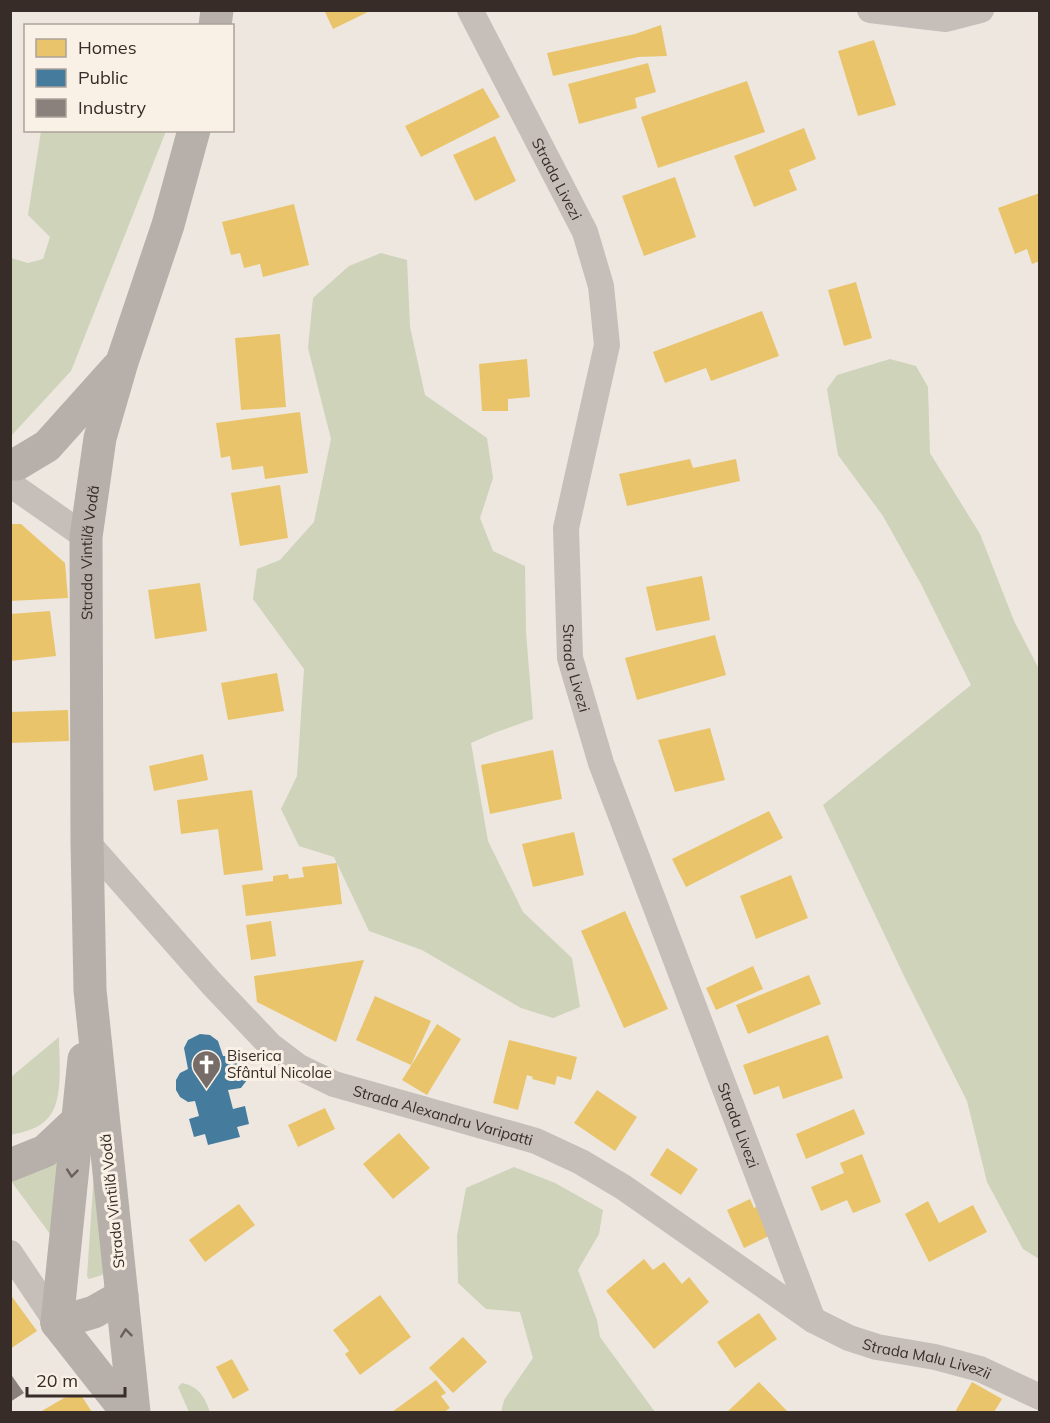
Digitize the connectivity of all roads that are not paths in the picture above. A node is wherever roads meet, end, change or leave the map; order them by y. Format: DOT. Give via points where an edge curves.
graph roads {
  1 [pos="470,10"];
  2 [pos="870,10"];
  3 [pos="981,10"];
  4 [pos="193,132"];
  5 [pos="122,362"];
  6 [pos="10,464"];
  7 [pos="10,484"];
  8 [pos="86,537"];
  9 [pos="87,842"];
  10 [pos="90,990"];
  11 [pos="78,1120"];
  12 [pos="10,1165"];
  13 [pos="10,1253"];
  14 [pos="122,1296"];
  15 [pos="813,1320"];
  16 [pos="57,1323"];
  17 [pos="1040,1397"];
  18 [pos="127,1413"];
  19 [pos="134,1413"];
  1 -- 15 [label="street, Strada Livezi" via="585,232 601,286 607,345 566,528 570,658 601,763"];
  2 -- 3 [label="street" via="946,20"];
  4 -- 5 [label="main road, Strada Vintilă Vodă" via="168,225"];
  5 -- 6 [label="main road" via="47,446 17,464"];
  5 -- 8 [label="main road, Strada Vintilă Vodă" via="100,438"];
  7 -- 8 [label="street"];
  8 -- 9 [label="main road, Strada Vintilă Vodă"];
  9 -- 10 [label="main road, Strada Vintilă Vodă"];
  9 -- 15 [label="street, Strada Alexandru Varipatti" via="212,984 298,1067 334,1084 536,1141 581,1162"];
  10 -- 11 [label="main road, Strada Vintilă Vodă"];
  10 -- 14 [label="main road, Strada Vintilă Vodă"];
  11 -- 12 [label="main road" via="45,1151"];
  11 -- 16 [label="main road, Strada Vintilă Vodă, one-way"];
  13 -- 16 [label="street"];
  14 -- 16 [label="main road" via="94,1312"];
  19 -- 14 [label="main road, Strada Vintilă Vodă, one-way"];
  15 -- 17 [label="street, Strada Malu Livezii" via="877,1347 980,1369"];
  16 -- 18 [label="main road"];
}
